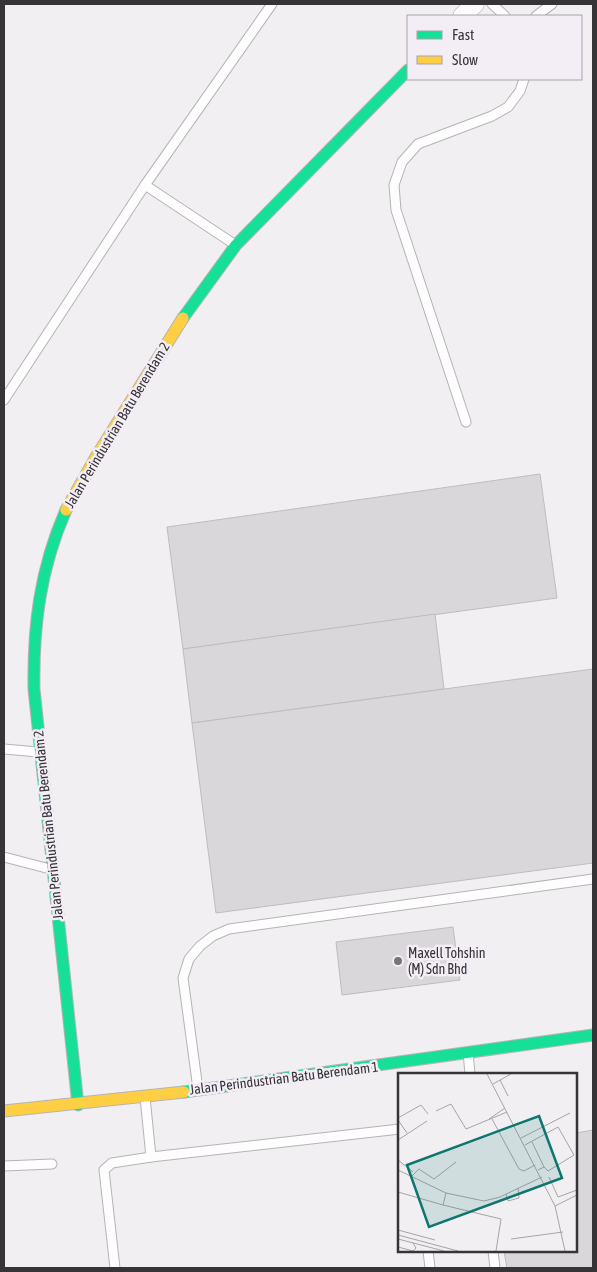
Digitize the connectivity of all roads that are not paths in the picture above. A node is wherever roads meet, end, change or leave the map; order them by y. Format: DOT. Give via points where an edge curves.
graph roads {
  1 [pos="272,4"];
  2 [pos="475,4"];
  3 [pos="492,4"];
  4 [pos="552,4"];
  5 [pos="463,15"];
  6 [pos="504,15"];
  7 [pos="537,15"];
  8 [pos="407,71"];
  9 [pos="524,80"];
  10 [pos="145,185"];
  11 [pos="236,245"];
  12 [pos="4,400"];
  13 [pos="466,422"];
  14 [pos="4,749"];
  15 [pos="39,752"];
  16 [pos="4,857"];
  17 [pos="53,870"];
  18 [pos="593,879"];
  19 [pos="593,1035"];
  20 [pos="468,1052"];
  21 [pos="400,1069"];
  22 [pos="470,1073"];
  23 [pos="198,1089"];
  24 [pos="145,1097"];
  25 [pos="78,1105"];
  26 [pos="4,1111"];
  27 [pos="398,1128"];
  28 [pos="151,1157"];
  29 [pos="52,1164"];
  30 [pos="4,1166"];
  31 [pos="428,1252"];
  32 [pos="493,1252"];
  33 [pos="114,1268"];
  34 [pos="430,1268"];
  35 [pos="496,1268"];
  1 -- 10 [label="lane"];
  2 -- 5 [label="street"];
  3 -- 6 [label="lane"];
  4 -- 7 [label="lane"];
  8 -- 11 [label="street, Jalan Perindustrian Batu Berendam 2"];
  9 -- 13 [label="lane" via="508,107 418,144 402,162 394,185 396,210"];
  10 -- 11 [label="lane"];
  10 -- 12 [label="lane"];
  11 -- 15 [label="street, Jalan Perindustrian Batu Berendam 2" via="141,382 70,501 54,539 36,604 33,645"];
  14 -- 15 [label="lane"];
  15 -- 17 [label="street, Jalan Perindustrian Batu Berendam 2"];
  16 -- 17 [label="lane"];
  17 -- 25 [label="street, Jalan Perindustrian Batu Berendam 2"];
  18 -- 23 [label="lane" via="229,930 213,936 189,959 183,978"];
  19 -- 20 [label="street, Jalan Perindustrian Batu Berendam 1"];
  20 -- 21 [label="street, Jalan Perindustrian Batu Berendam 1"];
  20 -- 22 [label="lane"];
  21 -- 23 [label="street, Jalan Perindustrian Batu Berendam 1"];
  23 -- 24 [label="street, Jalan Perindustrian Batu Berendam 1"];
  24 -- 25 [label="street, Jalan Perindustrian Batu Berendam 1"];
  24 -- 28 [label="lane"];
  25 -- 26 [label="street, Jalan Perindustrian Batu Berendam 1"];
  27 -- 28 [label="lane"];
  28 -- 33 [label="lane" via="112,1163 104,1170"];
  29 -- 30 [label="lane"];
  31 -- 34 [label="lane"];
  32 -- 35 [label="lane"];
}
